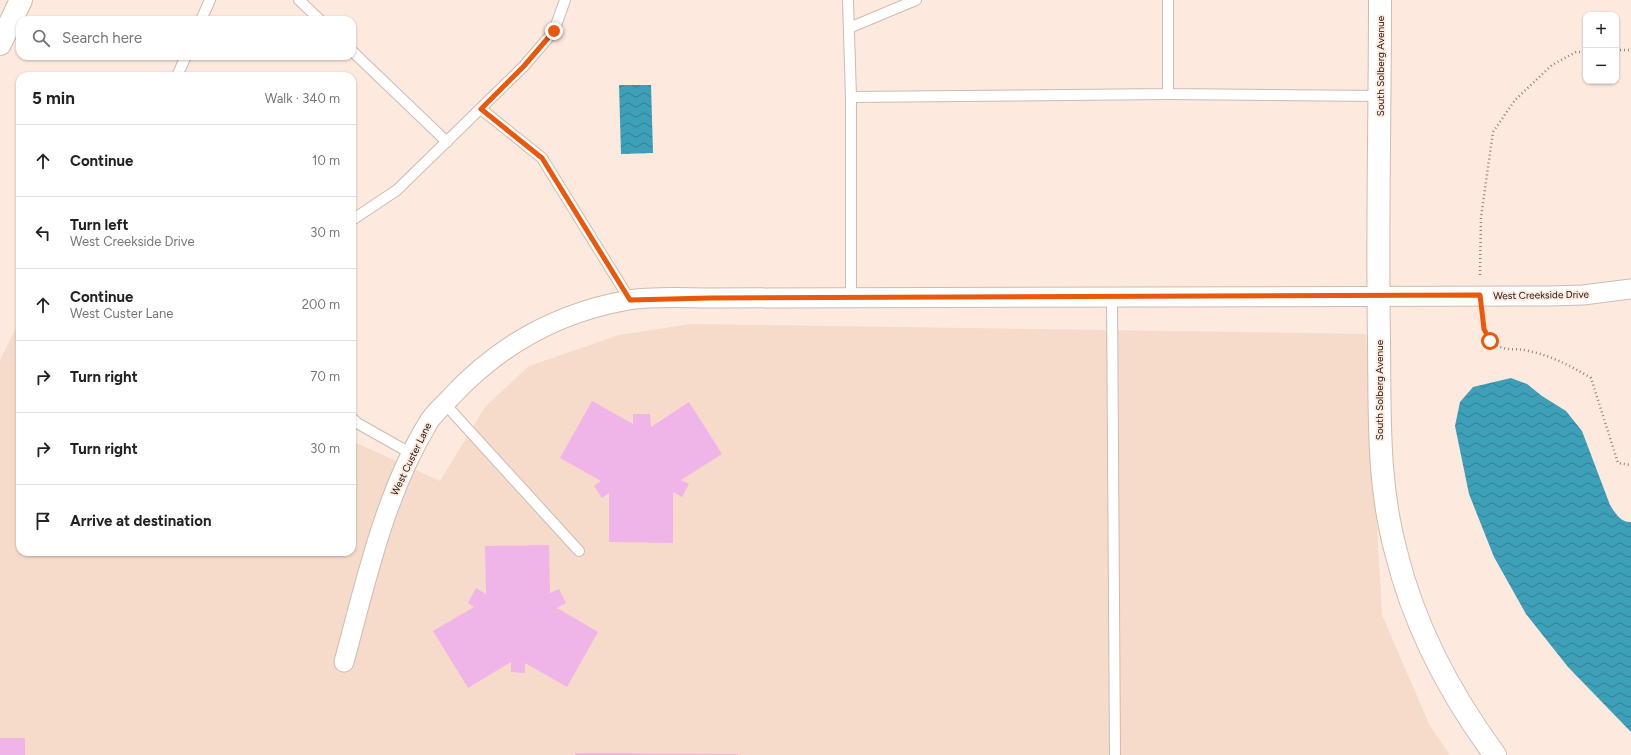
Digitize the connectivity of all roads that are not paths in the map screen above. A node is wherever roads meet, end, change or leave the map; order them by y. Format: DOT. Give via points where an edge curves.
graph roads {
  1 [pos="21,0"];
  2 [pos="210,0"];
  3 [pos="299,0"];
  4 [pos="565,0"];
  5 [pos="848,0"];
  6 [pos="916,0"];
  7 [pos="1168,0"];
  8 [pos="1380,0"];
  9 [pos="203,16"];
  10 [pos="316,16"];
  11 [pos="849,28"];
  12 [pos="0,44"];
  13 [pos="356,55"];
  14 [pos="184,60"];
  15 [pos="179,72"];
  16 [pos="1168,94"];
  17 [pos="1380,96"];
  18 [pos="850,97"];
  19 [pos="481,109"];
  20 [pos="447,142"];
  21 [pos="356,217"];
  22 [pos="1631,289"];
  23 [pos="1378,295"];
  24 [pos="1112,296"];
  25 [pos="850,297"];
  26 [pos="630,300"];
  27 [pos="445,404"];
  28 [pos="356,422"];
  29 [pos="412,454"];
  30 [pos="579,551"];
  31 [pos="344,662"];
  32 [pos="1115,755"];
  33 [pos="1495,755"];
  1 -- 12 [label="main road"];
  2 -- 9 [label="lane"];
  3 -- 10 [label="lane"];
  4 -- 19 [label="lane" via="554,31 524,66"];
  5 -- 11 [label="lane"];
  6 -- 11 [label="lane"];
  7 -- 16 [label="lane"];
  8 -- 17 [label="main road, South Solberg Avenue"];
  11 -- 18 [label="lane"];
  13 -- 20 [label="lane"];
  14 -- 15 [label="lane"];
  16 -- 17 [label="lane"];
  16 -- 18 [label="lane"];
  17 -- 23 [label="main road, South Solberg Avenue"];
  18 -- 25 [label="lane"];
  19 -- 20 [label="lane"];
  19 -- 26 [label="lane" via="542,158"];
  20 -- 21 [label="lane" via="397,190"];
  22 -- 23 [label="street, West Creekside Drive" via="1583,295"];
  23 -- 24 [label="street, West Custer Lane"];
  23 -- 33 [label="main road, South Solberg Avenue" via="1379,450 1385,502 1396,552 1412,606 1438,662 1468,719"];
  24 -- 25 [label="street, West Custer Lane"];
  24 -- 32 [label="lane"];
  25 -- 26 [label="street, West Custer Lane"];
  26 -- 27 [label="street, West Custer Lane" via="578,312 522,338 469,378"];
  27 -- 29 [label="street, West Custer Lane" via="428,422"];
  27 -- 30 [label="lane"];
  28 -- 29 [label="lane"];
  29 -- 31 [label="street, West Custer Lane" via="396,485 382,526"];
}
